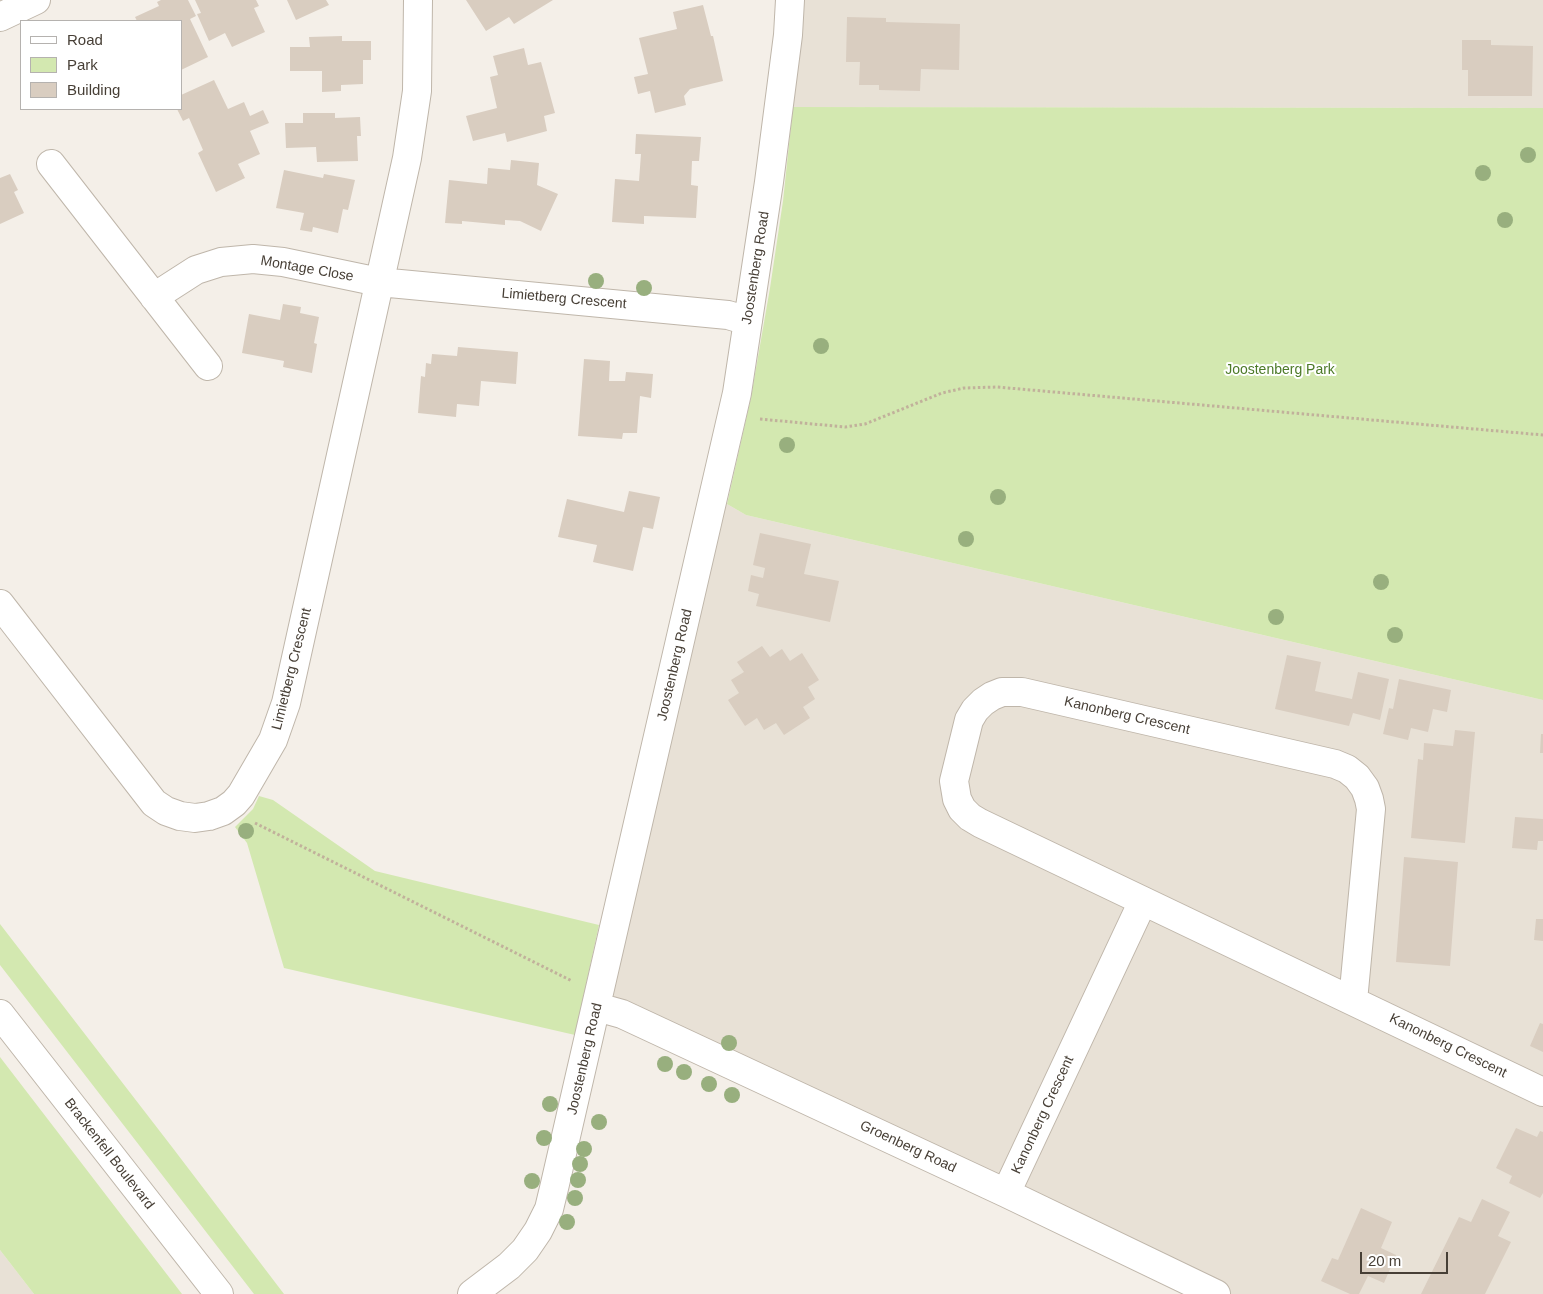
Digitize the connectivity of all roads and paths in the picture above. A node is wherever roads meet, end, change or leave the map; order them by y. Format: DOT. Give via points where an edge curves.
graph roads {
  1 [pos="36,0"];
  2 [pos="418,0"];
  3 [pos="790,0"];
  4 [pos="0,17"];
  5 [pos="51,164"];
  6 [pos="379,282"];
  7 [pos="154,297"];
  8 [pos="748,321"];
  9 [pos="208,366"];
  10 [pos="732,413"];
  11 [pos="1543,435"];
  12 [pos="0,604"];
  13 [pos="234,803"];
  14 [pos="1143,901"];
  15 [pos="599,1000"];
  16 [pos="1354,1001"];
  17 [pos="0,1014"];
  18 [pos="1543,1092"];
  19 [pos="1006,1193"];
  20 [pos="218,1294"];
  21 [pos="472,1294"];
  22 [pos="1216,1294"];
  1 -- 4 [label="street"];
  2 -- 6 [label="street, Limietberg Crescent" via="417,90 413,124"];
  3 -- 8 [label="street, Joostenberg Road" via="769,182"];
  5 -- 7 [label="street"];
  6 -- 7 [label="street, Montage Close" via="253,259 221,262 196,270"];
  6 -- 8 [label="street, Limietberg Crescent" via="728,315"];
  6 -- 13 [label="street, Limietberg Crescent" via="286,703 270,745"];
  7 -- 9 [label="street"];
  8 -- 10 [label="street, Joostenberg Road"];
  10 -- 11 [label="path" via="845,427 865,424 964,388 997,387"];
  10 -- 15 [label="street, Joostenberg Road"];
  12 -- 13 [label="street, Limietberg Crescent" via="154,803 166,811 195,818 223,811"];
  13 -- 15 [label="path" via="244,818 576,983"];
  14 -- 16 [label="street, Kanonberg Crescent"];
  14 -- 16 [label="street, Kanonberg Crescent" via="980,823 962,809 955,790 956,772 969,720 983,702 1002,692 1022,692 1335,764 1357,777 1370,798 1371,809"];
  14 -- 19 [label="street, Kanonberg Crescent"];
  15 -- 19 [label="street, Groenberg Road" via="622,1014"];
  15 -- 21 [label="street, Joostenberg Road" via="549,1209 525,1250"];
  16 -- 18 [label="street, Kanonberg Crescent"];
  17 -- 20 [label="street, Brackenfell Boulevard"];
  19 -- 22 [label="street, Groenberg Road"];
}
